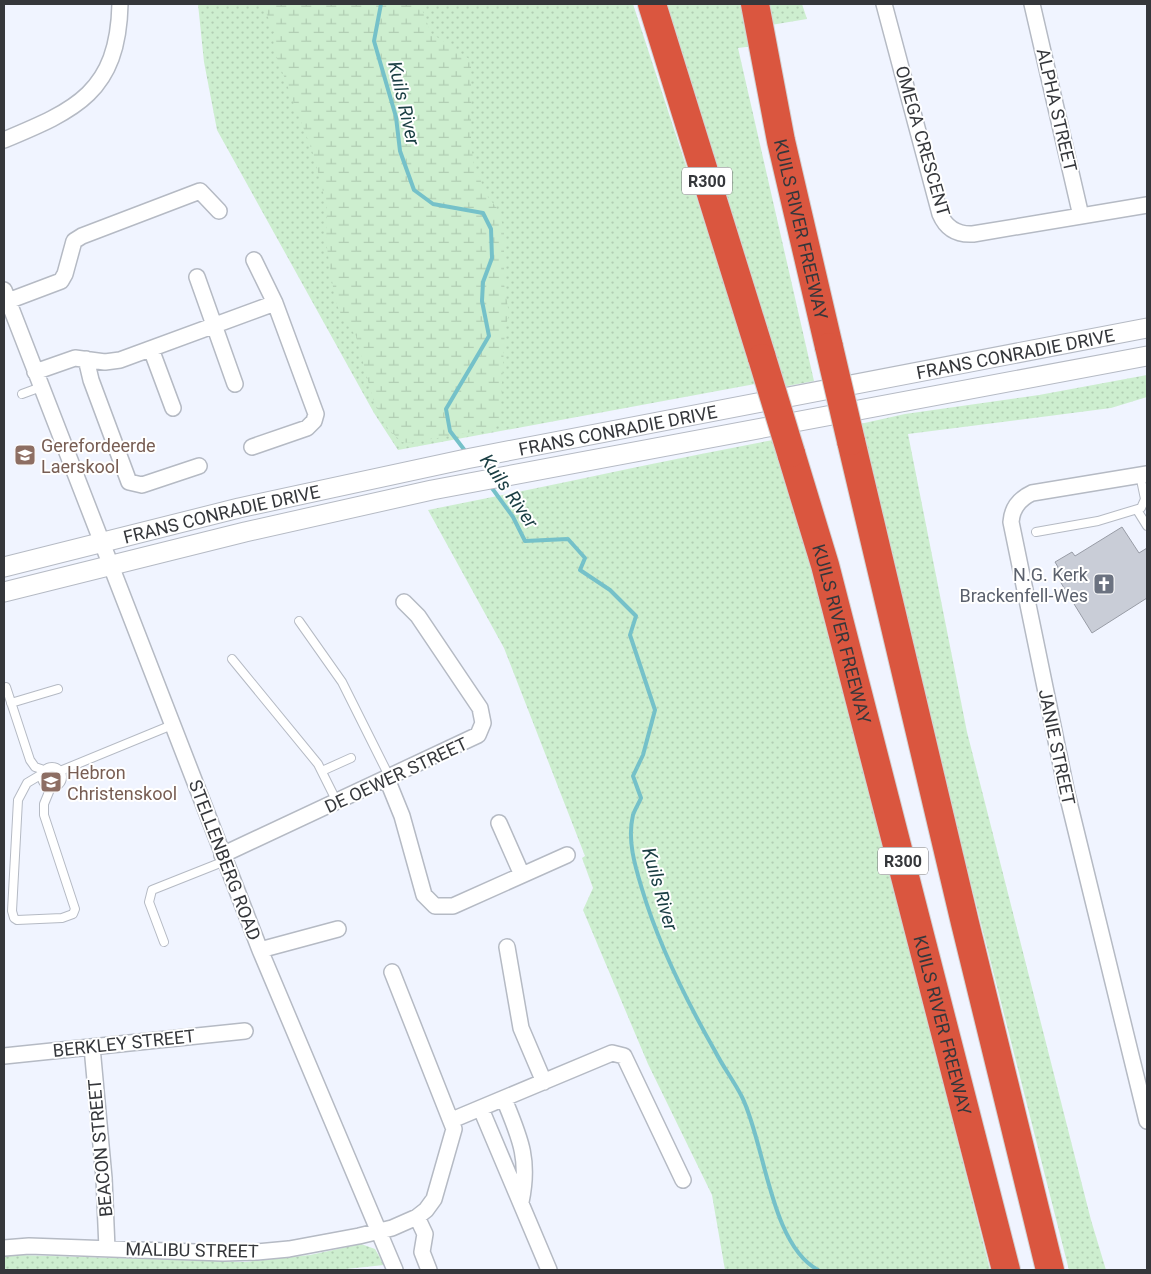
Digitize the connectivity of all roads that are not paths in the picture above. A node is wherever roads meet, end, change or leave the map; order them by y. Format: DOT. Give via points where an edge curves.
graph roads {
  1 [pos="120,4"];
  2 [pos="652,4"];
  3 [pos="755,4"];
  4 [pos="884,4"];
  5 [pos="1032,4"];
  6 [pos="4,140"];
  7 [pos="1147,205"];
  8 [pos="219,211"];
  9 [pos="1081,216"];
  10 [pos="254,260"];
  11 [pos="197,277"];
  12 [pos="6,296"];
  13 [pos="275,303"];
  14 [pos="214,326"];
  15 [pos="1147,328"];
  16 [pos="151,349"];
  17 [pos="1147,356"];
  18 [pos="86,359"];
  19 [pos="35,372"];
  20 [pos="235,384"];
  21 [pos="41,387"];
  22 [pos="22,394"];
  23 [pos="173,408"];
  24 [pos="252,447"];
  25 [pos="199,466"];
  26 [pos="1144,474"];
  27 [pos="1137,510"];
  28 [pos="1147,526"];
  29 [pos="1036,532"];
  30 [pos="102,542"];
  31 [pos="111,566"];
  32 [pos="4,567"];
  33 [pos="4,592"];
  34 [pos="404,602"];
  35 [pos="299,621"];
  36 [pos="232,659"];
  37 [pos="6,687"];
  38 [pos="58,689"];
  39 [pos="11,703"];
  40 [pos="172,724"];
  41 [pos="351,758"];
  42 [pos="60,771"];
  43 [pos="322,771"];
  44 [pos="43,772"];
  45 [pos="388,778"];
  46 [pos="51,787"];
  47 [pos="337,802"];
  48 [pos="499,823"];
  49 [pos="567,855"];
  50 [pos="224,858"];
  51 [pos="522,875"];
  52 [pos="12,915"];
  53 [pos="4,920"];
  54 [pos="338,929"];
  55 [pos="164,942"];
  56 [pos="507,948"];
  57 [pos="260,950"];
  58 [pos="392,972"];
  59 [pos="245,1030"];
  60 [pos="92,1047"];
  61 [pos="4,1056"];
  62 [pos="544,1082"];
  63 [pos="1144,1094"];
  64 [pos="504,1099"];
  65 [pos="481,1108"];
  66 [pos="452,1120"];
  67 [pos="1147,1121"];
  68 [pos="683,1180"];
  69 [pos="521,1202"];
  70 [pos="417,1217"];
  71 [pos="379,1231"];
  72 [pos="4,1248"];
  73 [pos="107,1249"];
  74 [pos="395,1270"];
  75 [pos="429,1270"];
  76 [pos="549,1270"];
  77 [pos="1006,1270"];
  78 [pos="1050,1270"];
  1 -- 6 [label="street" via="112,56 88,95 56,119"];
  2 -- 77 [label="highway, KUILS RIVER FREEWAY / R300, bridge" via="825,565"];
  3 -- 78 [label="highway, KUILS RIVER FREEWAY / R300, bridge" via="777,122 829,347"];
  4 -- 9 [label="street, OMEGA CRESCENT" via="940,214 946,225 961,234 972,234"];
  5 -- 9 [label="street, ALPHA STREET"];
  7 -- 9 [label="street, OMEGA CRESCENT"];
  8 -- 12 [label="street" via="200,191 82,236 74,241 62,279"];
  10 -- 13 [label="street"];
  11 -- 14 [label="street"];
  12 -- 19 [label="street, STELLENBERG ROAD"];
  13 -- 14 [label="street"];
  13 -- 24 [label="street" via="316,408 316,416 307,428"];
  14 -- 16 [label="street"];
  14 -- 20 [label="street"];
  15 -- 30 [label="street, FRANS CONRADIE DRIVE" via="439,464"];
  16 -- 18 [label="street" via="109,362"];
  16 -- 23 [label="street"];
  17 -- 31 [label="street, FRANS CONRADIE DRIVE" via="451,487 245,532"];
  18 -- 19 [label="street" via="64,360"];
  18 -- 25 [label="street" via="129,482 142,485"];
  19 -- 21 [label="street, STELLENBERG ROAD"];
  21 -- 22 [label="lane"];
  21 -- 30 [label="street, STELLENBERG ROAD"];
  26 -- 27 [label="lane" via="1145,499"];
  26 -- 63 [label="street, JANIE STREET" via="1032,493 1015,506 1011,522 1065,785"];
  27 -- 28 [label="lane"];
  27 -- 29 [label="lane"];
  30 -- 31 [label="street, STELLENBERG ROAD"];
  30 -- 32 [label="street, FRANS CONRADIE DRIVE"];
  31 -- 33 [label="street, FRANS CONRADIE DRIVE"];
  31 -- 40 [label="street, STELLENBERG ROAD"];
  34 -- 45 [label="street, DE OEWER STREET" via="418,616 480,708 483,723 476,738"];
  35 -- 45 [label="lane" via="342,682"];
  36 -- 43 [label="lane"];
  37 -- 39 [label="lane"];
  38 -- 39 [label="lane"];
  39 -- 44 [label="lane" via="30,760"];
  40 -- 42 [label="lane"];
  40 -- 50 [label="street, STELLENBERG ROAD"];
  41 -- 43 [label="lane"];
  42 -- 44 [label="lane" via="52,767"];
  42 -- 46 [label="lane" via="62,780"];
  43 -- 47 [label="lane"];
  44 -- 46 [label="lane" via="43,783"];
  44 -- 52 [label="lane" via="27,783 18,800"];
  45 -- 47 [label="street, DE OEWER STREET"];
  45 -- 51 [label="street" via="424,895 431,904 453,906"];
  46 -- 52 [label="lane" via="44,804 44,815 75,910 62,918 17,920"];
  47 -- 50 [label="street, DE OEWER STREET"];
  48 -- 51 [label="street"];
  49 -- 51 [label="street"];
  50 -- 55 [label="lane" via="152,890 149,902"];
  50 -- 57 [label="street, STELLENBERG ROAD"];
  52 -- 53 [label="lane"];
  54 -- 57 [label="street"];
  56 -- 62 [label="street" via="521,1028"];
  57 -- 71 [label="street, STELLENBERG ROAD"];
  58 -- 66 [label="street"];
  59 -- 60 [label="street, BERKLEY STREET"];
  60 -- 61 [label="street, BERKLEY STREET"];
  60 -- 73 [label="street, BEACON STREET"];
  62 -- 64 [label="street"];
  62 -- 68 [label="street" via="612,1053 623,1055"];
  63 -- 67 [label="street, JANIE STREET"];
  64 -- 65 [label="street"];
  64 -- 69 [label="street" via="523,1148 525,1176"];
  65 -- 66 [label="street"];
  65 -- 69 [label="street"];
  66 -- 70 [label="street" via="453,1136 438,1188 430,1205"];
  69 -- 76 [label="street"];
  70 -- 71 [label="street"];
  70 -- 75 [label="street" via="425,1234 422,1252"];
  71 -- 73 [label="street, MALIBU STREET" via="301,1247 257,1252 222,1254"];
  71 -- 74 [label="street, STELLENBERG ROAD"];
  72 -- 73 [label="street, MALIBU STREET"];
}
